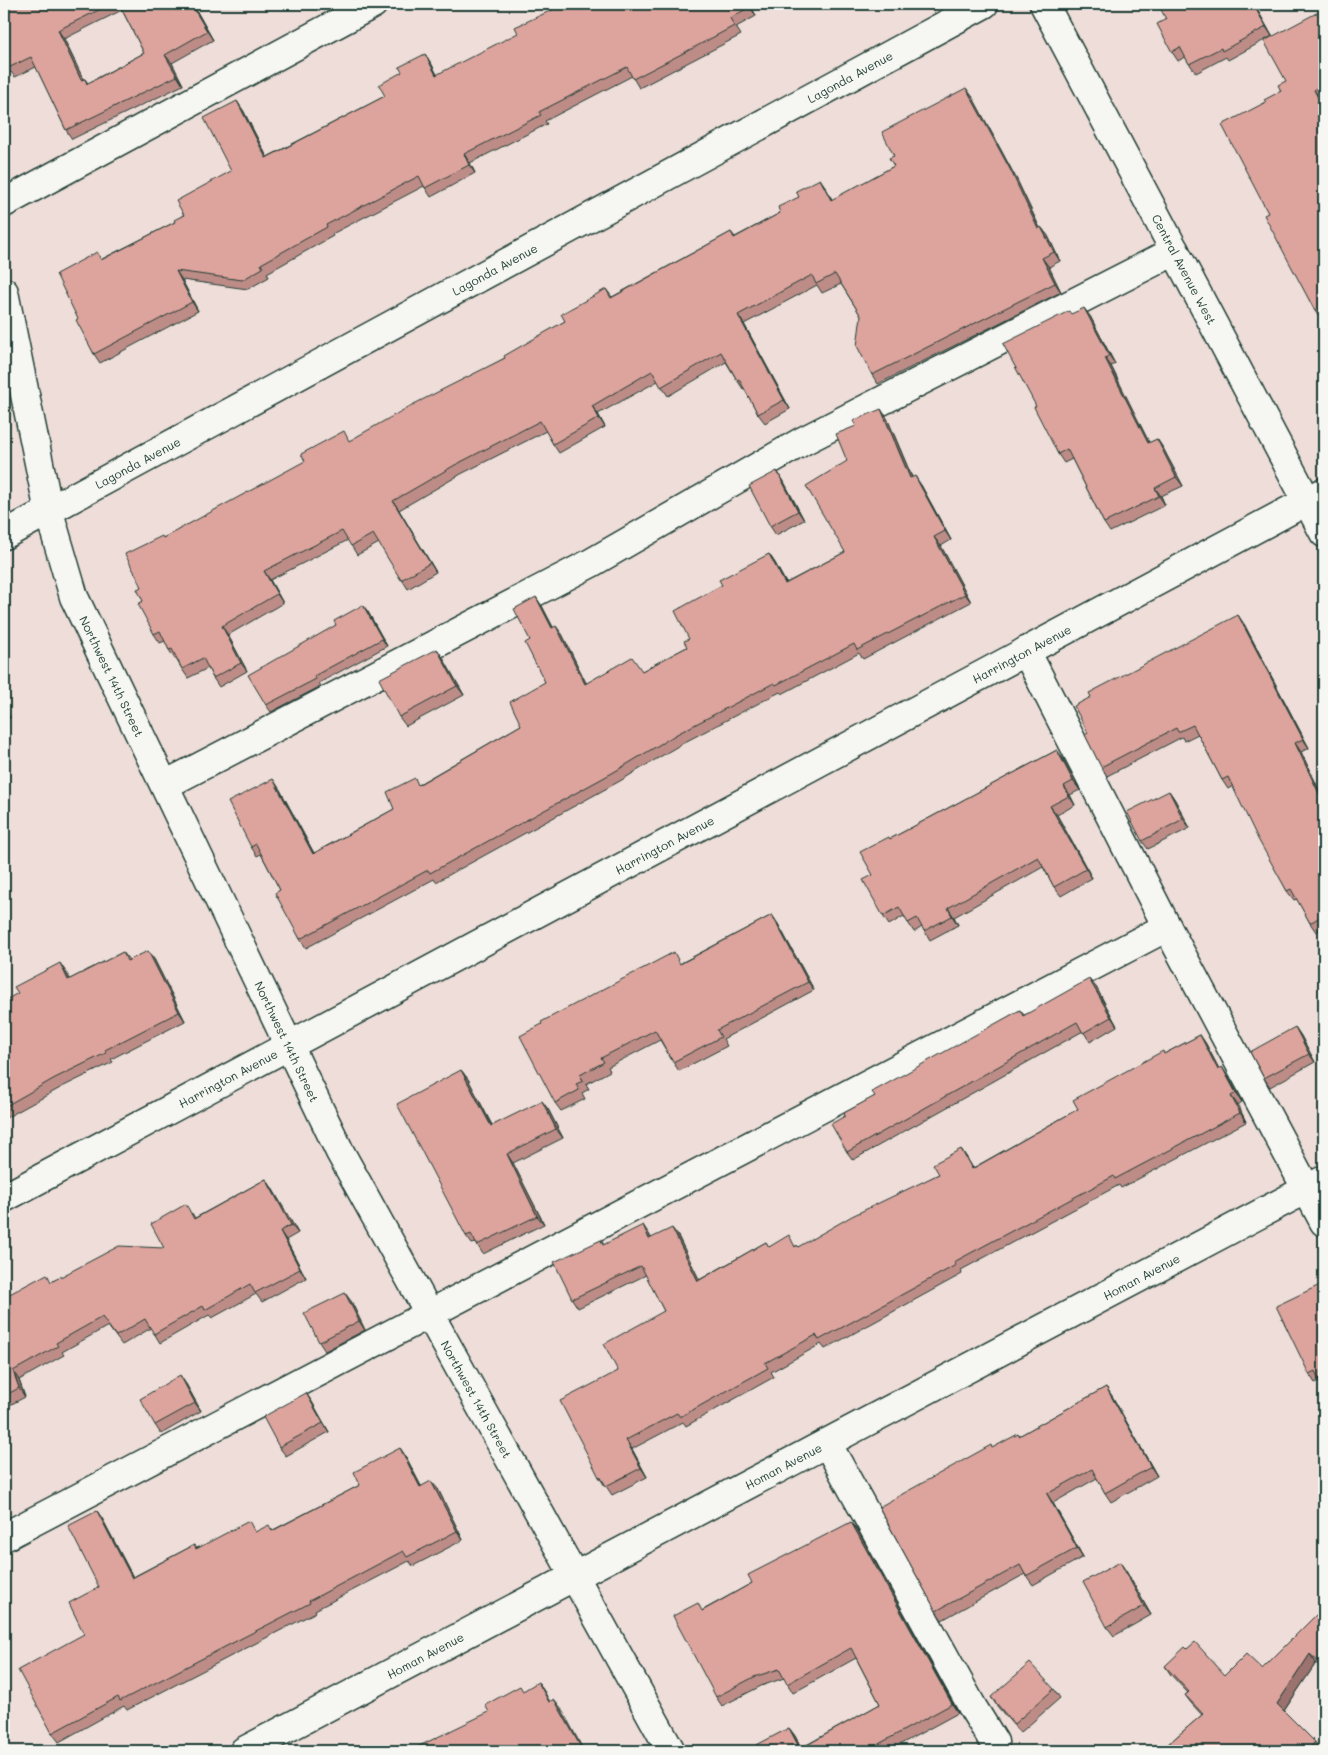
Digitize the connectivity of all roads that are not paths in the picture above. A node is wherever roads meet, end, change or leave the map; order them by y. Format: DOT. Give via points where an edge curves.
graph roads {
  1 [pos="373,4"];
  2 [pos="984,4"];
  3 [pos="1044,4"];
  4 [pos="4,203"];
  5 [pos="1175,251"];
  6 [pos="4,292"];
  7 [pos="1316,496"];
  8 [pos="49,512"];
  9 [pos="1324,534"];
  10 [pos="4,535"];
  11 [pos="1026,651"];
  12 [pos="165,786"];
  13 [pos="1168,927"];
  14 [pos="289,1046"];
  15 [pos="1316,1185"];
  16 [pos="4,1198"];
  17 [pos="1324,1222"];
  18 [pos="429,1313"];
  19 [pos="827,1444"];
  20 [pos="4,1537"];
  21 [pos="575,1576"];
  22 [pos="244,1751"];
  23 [pos="671,1751"];
  24 [pos="996,1751"];
  1 -- 4 [label="street"];
  2 -- 8 [label="street, Lagonda Avenue"];
  3 -- 5 [label="street, Central Avenue West"];
  5 -- 7 [label="street, Central Avenue West"];
  5 -- 12 [label="street" via="803,441 590,563"];
  6 -- 8 [label="street, Northwest 14th Street"];
  7 -- 9 [label="street, Central Avenue West"];
  7 -- 11 [label="street, Harrington Avenue"];
  8 -- 10 [label="street, Lagonda Avenue"];
  8 -- 12 [label="street, Northwest 14th Street" via="74,597"];
  11 -- 13 [label="street"];
  11 -- 14 [label="street, Harrington Avenue"];
  12 -- 14 [label="street, Northwest 14th Street"];
  13 -- 15 [label="street"];
  13 -- 18 [label="street"];
  14 -- 16 [label="street, Harrington Avenue"];
  14 -- 18 [label="street, Northwest 14th Street" via="340,1152"];
  15 -- 17 [label="street"];
  15 -- 19 [label="street, Homan Avenue"];
  18 -- 20 [label="street"];
  18 -- 21 [label="street, Northwest 14th Street"];
  19 -- 21 [label="street, Homan Avenue"];
  19 -- 24 [label="street" via="994,1742"];
  21 -- 22 [label="street, Homan Avenue"];
  21 -- 23 [label="street, Northwest 14th Street"];
}
